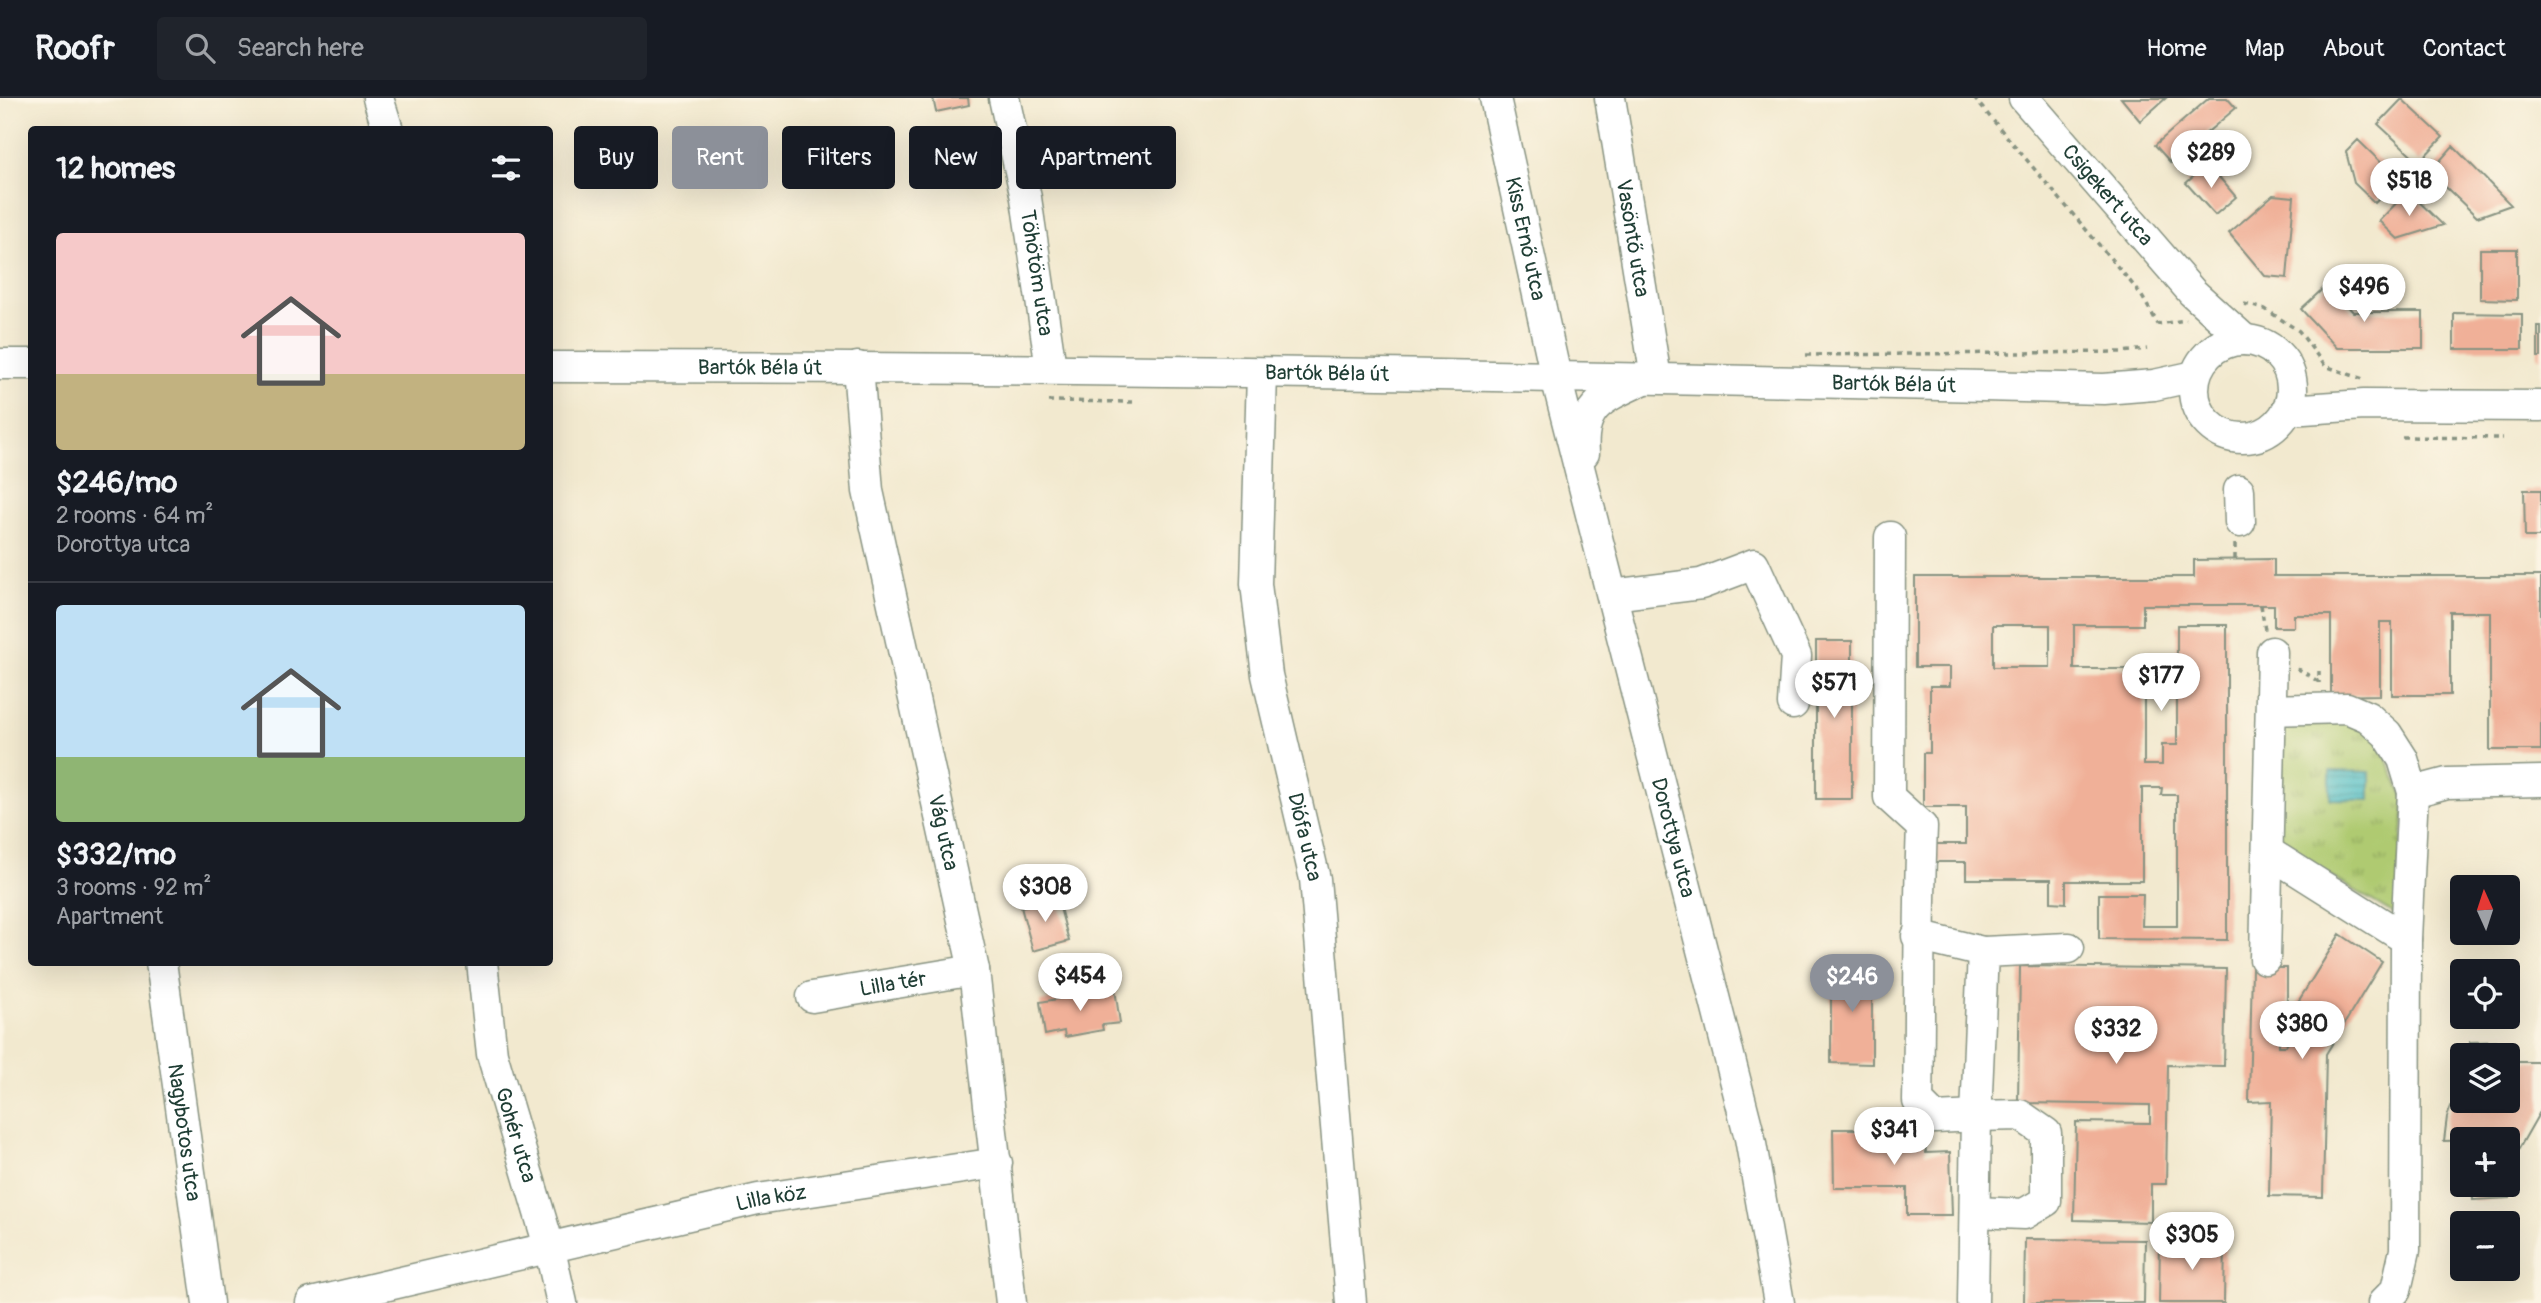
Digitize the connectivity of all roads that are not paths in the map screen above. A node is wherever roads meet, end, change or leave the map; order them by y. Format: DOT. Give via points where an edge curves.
graph roads {
  1 [pos="378,98"];
  2 [pos="1004,98"];
  3 [pos="1494,98"];
  4 [pos="1610,98"];
  5 [pos="2024,98"];
  6 [pos="387,126"];
  7 [pos="2192,292"];
  8 [pos="2245,340"];
  9 [pos="2214,349"];
  10 [pos="0,364"];
  11 [pos="28,364"];
  12 [pos="553,367"];
  13 [pos="858,367"];
  14 [pos="1051,368"];
  15 [pos="1262,373"];
  16 [pos="2195,376"];
  17 [pos="1556,377"];
  18 [pos="1652,378"];
  19 [pos="2292,378"];
  20 [pos="2104,390"];
  21 [pos="2364,405"];
  22 [pos="2541,407"];
  23 [pos="2197,409"];
  24 [pos="2289,410"];
  25 [pos="2239,490"];
  26 [pos="1586,492"];
  27 [pos="2237,530"];
  28 [pos="1890,537"];
  29 [pos="1612,595"];
  30 [pos="2272,652"];
  31 [pos="1793,704"];
  32 [pos="2271,710"];
  33 [pos="2541,781"];
  34 [pos="2413,792"];
  35 [pos="2268,852"];
  36 [pos="1917,936"];
  37 [pos="2406,939"];
  38 [pos="2069,948"];
  39 [pos="1983,952"];
  40 [pos="2265,959"];
  41 [pos="162,966"];
  42 [pos="482,966"];
  43 [pos="974,970"];
  44 [pos="812,997"];
  45 [pos="1976,1116"];
  46 [pos="997,1163"];
  47 [pos="1975,1212"];
  48 [pos="549,1246"];
  49 [pos="208,1303"];
  50 [pos="311,1303"];
  51 [pos="562,1303"];
  52 [pos="1011,1303"];
  53 [pos="1351,1303"];
  54 [pos="1779,1303"];
  55 [pos="1973,1303"];
  56 [pos="2382,1303"];
  1 -- 6 [label="street"];
  2 -- 14 [label="street, Töhötöm utca" via="1026,198"];
  3 -- 17 [label="street, Kiss Ernő utca"];
  4 -- 18 [label="street, Vasöntő utca"];
  5 -- 7 [label="street, Csigekert utca"];
  7 -- 8 [label="street"];
  7 -- 9 [label="street"];
  8 -- 9 [label="street"];
  8 -- 19 [label="street" via="2275,351"];
  9 -- 16 [label="street"];
  10 -- 11 [label="street"];
  12 -- 13 [label="street, Bartók Béla út"];
  13 -- 14 [label="street, Bartók Béla út"];
  13 -- 43 [label="street, Vág utca" via="868,491"];
  14 -- 15 [label="street, Bartók Béla út"];
  15 -- 17 [label="street, Bartók Béla út"];
  15 -- 53 [label="street, Diófa utca" via="1256,584 1267,675 1315,879"];
  16 -- 20 [label="street"];
  16 -- 23 [label="street"];
  17 -- 18 [label="street, Bartók Béla út"];
  17 -- 26 [label="street, Dorottya utca"];
  18 -- 20 [label="street, Bartók Béla út"];
  18 -- 26 [label="street" via="1601,401 1587,415 1583,435"];
  19 -- 21 [label="street" via="2328,396"];
  19 -- 24 [label="street"];
  20 -- 23 [label="street"];
  21 -- 22 [label="street"];
  21 -- 24 [label="street"];
  23 -- 24 [label="street" via="2206,423 2235,439 2265,434 2280,424"];
  25 -- 27 [label="street"];
  26 -- 29 [label="street, Dorottya utca"];
  28 -- 36 [label="street" via="1889,797 1922,827"];
  29 -- 31 [label="street" via="1701,584 1754,564 1796,656"];
  29 -- 54 [label="street, Dorottya utca" via="1750,1138"];
  30 -- 32 [label="street"];
  32 -- 34 [label="street" via="2347,708 2368,717 2387,734 2403,759"];
  32 -- 35 [label="street"];
  33 -- 34 [label="street" via="2447,783"];
  34 -- 37 [label="street"];
  35 -- 37 [label="street"];
  35 -- 40 [label="street"];
  36 -- 39 [label="street"];
  36 -- 45 [label="street" via="1918,1101 1935,1118"];
  37 -- 56 [label="street" via="2405,1250 2396,1290"];
  38 -- 39 [label="street"];
  39 -- 45 [label="street"];
  41 -- 49 [label="street, Nagybotos utca"];
  42 -- 48 [label="street, Gohér utca" via="492,1054"];
  43 -- 44 [label="street, Lilla tér"];
  43 -- 46 [label="street, Vág utca"];
  45 -- 47 [label="street"];
  45 -- 47 [label="street" via="2020,1115 2046,1133 2046,1202 2024,1214"];
  46 -- 48 [label="street, Lilla köz" via="758,1199"];
  46 -- 52 [label="street, Vág utca"];
  47 -- 55 [label="street"];
  48 -- 50 [label="street, Lilla köz"];
  48 -- 51 [label="street, Gohér utca"];
}
